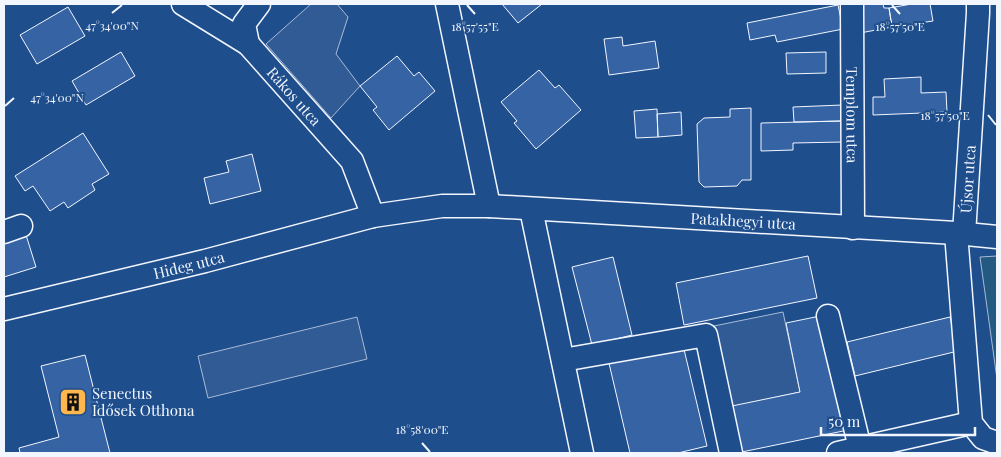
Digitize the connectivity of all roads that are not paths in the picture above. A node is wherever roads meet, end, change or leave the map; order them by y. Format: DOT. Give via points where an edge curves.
graph roads {
  1 [pos="183,4"];
  2 [pos="259,4"];
  3 [pos="446,4"];
  4 [pos="852,4"];
  5 [pos="978,4"];
  6 [pos="248,44"];
  7 [pos="489,206"];
  8 [pos="531,209"];
  9 [pos="373,216"];
  10 [pos="853,228"];
  11 [pos="960,234"];
  12 [pos="997,237"];
  13 [pos="4,309"];
  14 [pos="828,316"];
  15 [pos="563,360"];
  16 [pos="971,423"];
  17 [pos="997,442"];
  18 [pos="860,448"];
  19 [pos="582,453"];
  20 [pos="731,453"];
  21 [pos="838,453"];
  1 -- 6 [label="street, Rákos utca"];
  2 -- 6 [label="street" via="244,24"];
  3 -- 7 [label="street"];
  4 -- 10 [label="street, Templom utca"];
  5 -- 11 [label="street, Újsor utca"];
  6 -- 9 [label="street, Rákos utca" via="352,161"];
  7 -- 8 [label="street, Patakhegyi utca"];
  7 -- 9 [label="street, Patakhegyi utca" via="442,206"];
  8 -- 10 [label="street, Patakhegyi utca"];
  8 -- 15 [label="street"];
  9 -- 13 [label="street, Hideg utca" via="205,261"];
  10 -- 11 [label="street, Patakhegyi utca"];
  11 -- 12 [label="street, Patakhegyi utca"];
  11 -- 16 [label="street, Újsor utca"];
  14 -- 18 [label="street"];
  15 -- 19 [label="street"];
  15 -- 20 [label="street" via="706,334"];
  16 -- 17 [label="street" via="983,438"];
  16 -- 18 [label="street"];
  18 -- 21 [label="street"];
}
